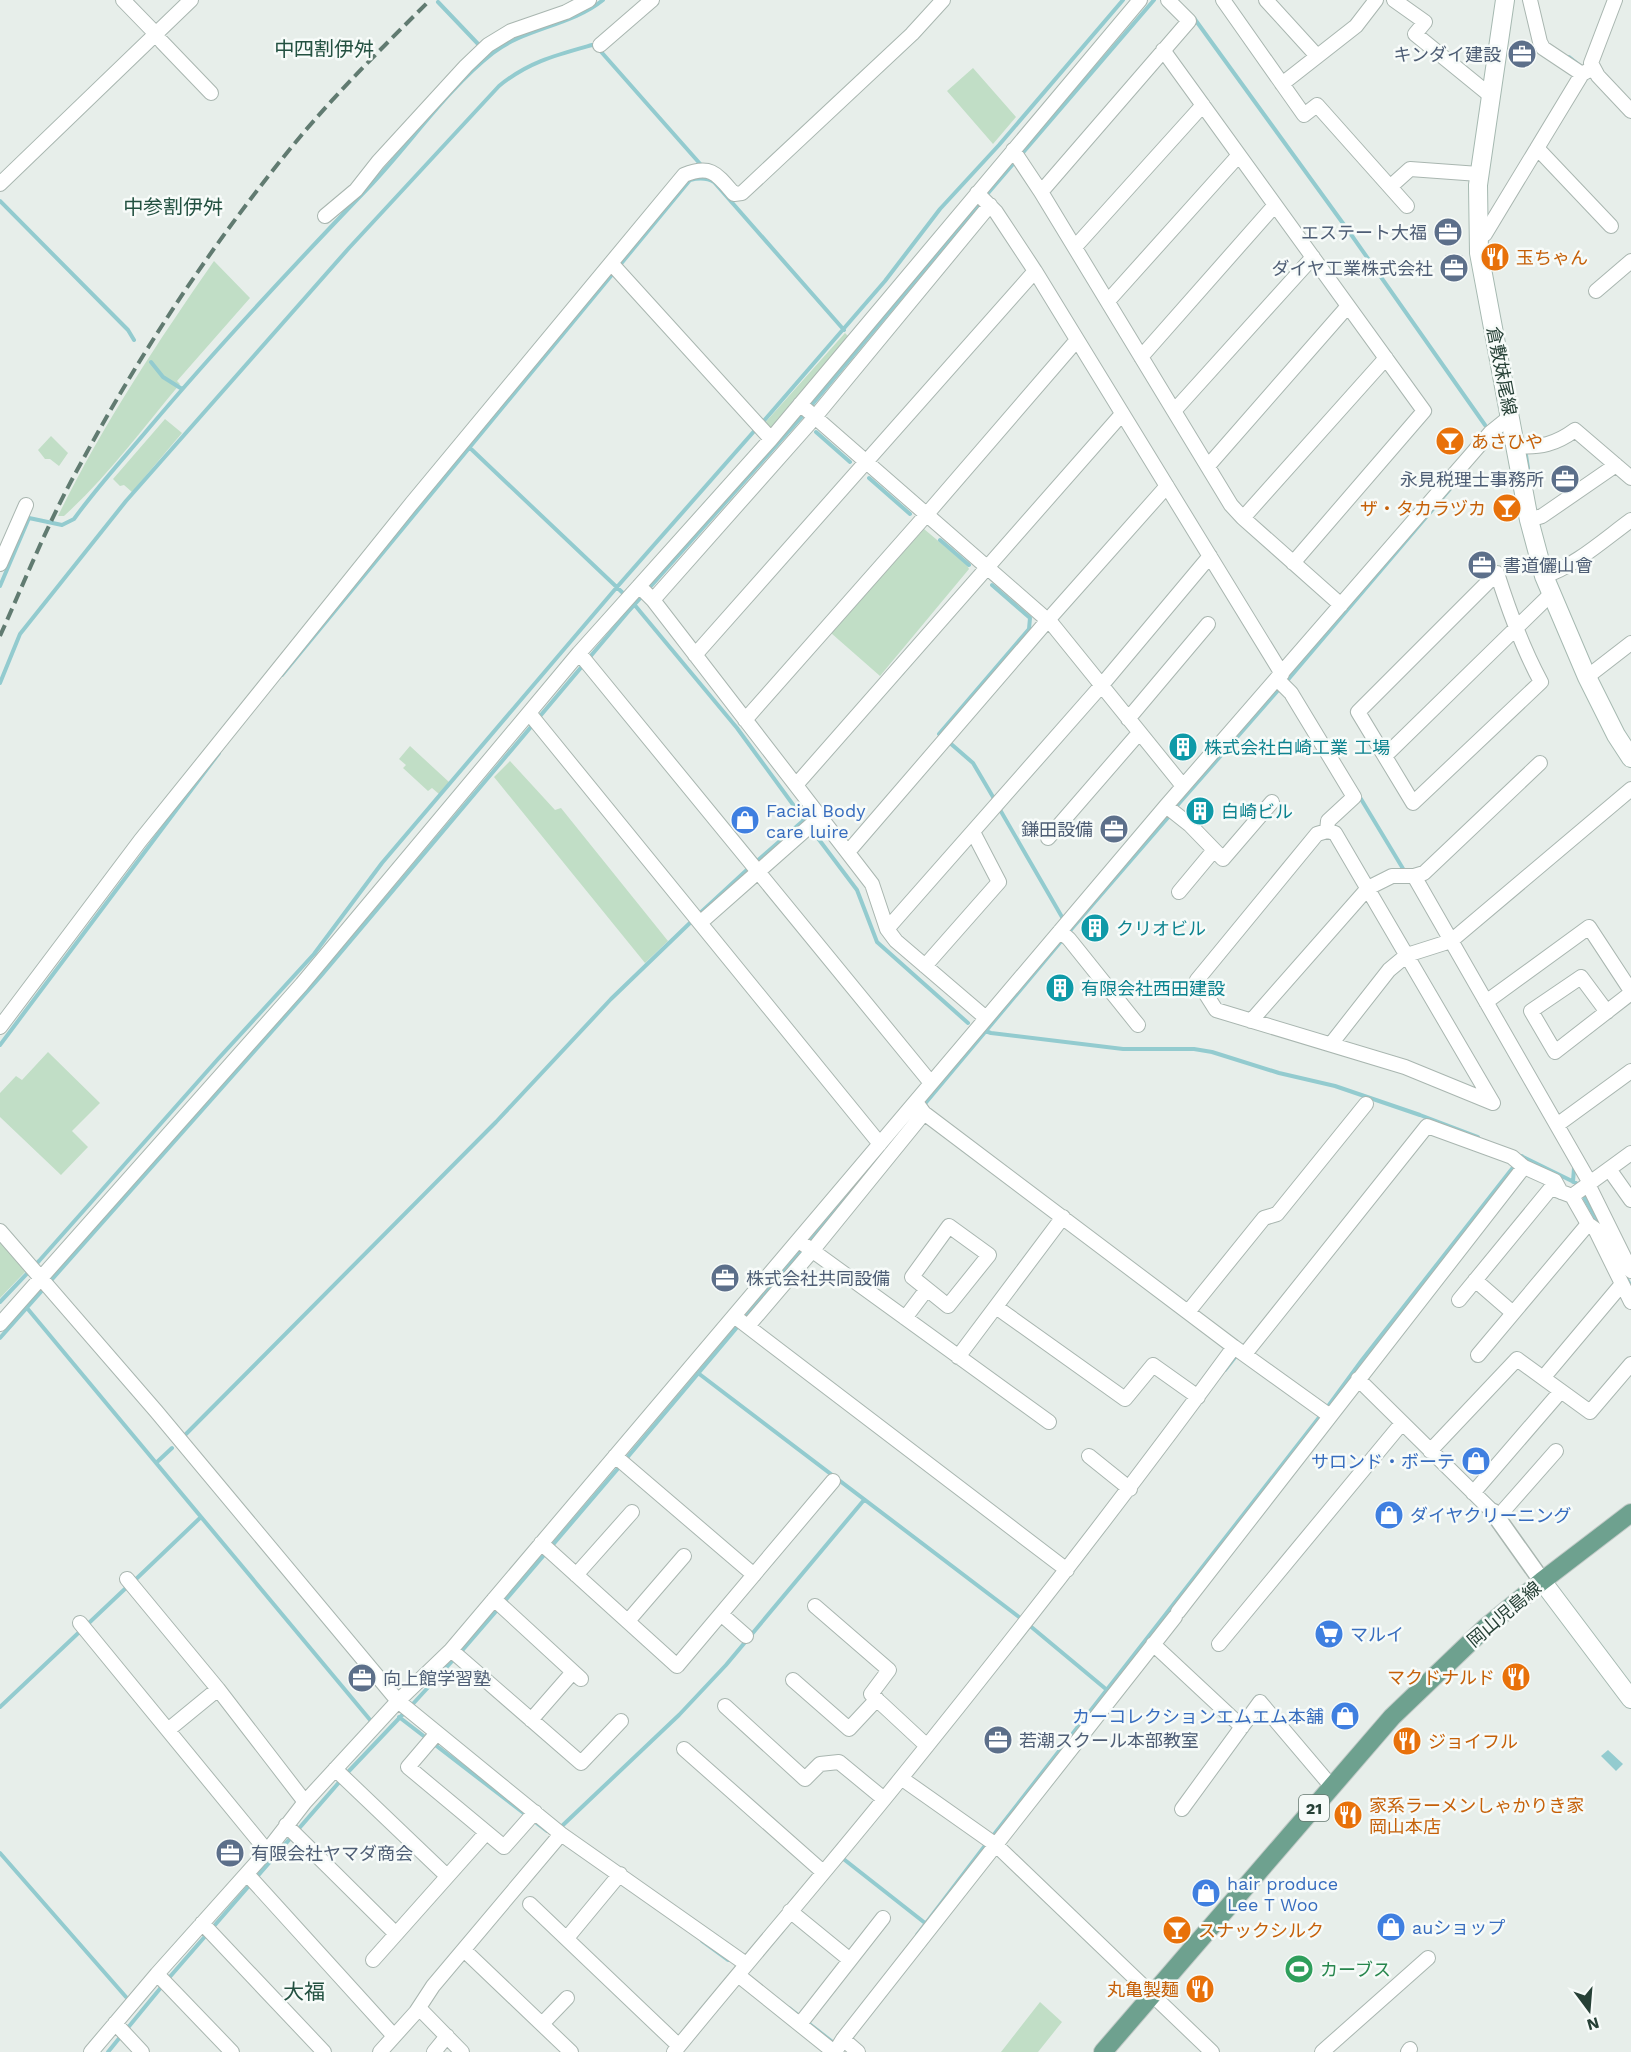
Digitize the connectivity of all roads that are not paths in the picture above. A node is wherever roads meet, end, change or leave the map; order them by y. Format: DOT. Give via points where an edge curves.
graph roads {
  1 [pos="123,0"];
  2 [pos="191,0"];
  3 [pos="590,0"];
  4 [pos="652,0"];
  5 [pos="943,0"];
  6 [pos="1140,0"];
  7 [pos="1167,0"];
  8 [pos="1222,0"];
  9 [pos="1266,0"];
  10 [pos="1376,0"];
  11 [pos="1394,0"];
  12 [pos="1505,0"];
  13 [pos="1530,0"];
  14 [pos="1615,0"];
  15 [pos="159,38"];
  16 [pos="600,45"];
  17 [pos="1163,50"];
  18 [pos="1317,56"];
  19 [pos="1588,71"];
  20 [pos="1282,84"];
  21 [pos="211,93"];
  22 [pos="1491,96"];
  23 [pos="1203,105"];
  24 [pos="1631,111"];
  25 [pos="1537,148"];
  26 [pos="1239,155"];
  27 [pos="1016,156"];
  28 [pos="1479,174"];
  29 [pos="0,184"];
  30 [pos="1390,188"];
  31 [pos="1041,192"];
  32 [pos="984,199"];
  33 [pos="1275,205"];
  34 [pos="1407,206"];
  35 [pos="325,216"];
  36 [pos="1611,226"];
  37 [pos="1478,239"];
  38 [pos="1075,248"];
  39 [pos="1312,257"];
  40 [pos="1631,261"];
  41 [pos="616,268"];
  42 [pos="1035,271"];
  43 [pos="1596,291"];
  44 [pos="1107,301"];
  45 [pos="1348,306"];
  46 [pos="1077,340"];
  47 [pos="1141,357"];
  48 [pos="1386,358"];
  49 [pos="807,411"];
  50 [pos="1174,411"];
  51 [pos="1122,414"];
  52 [pos="1511,416"];
  53 [pos="771,440"];
  54 [pos="1517,446"];
  55 [pos="865,461"];
  56 [pos="1616,465"];
  57 [pos="1208,466"];
  58 [pos="1631,478"];
  59 [pos="1167,486"];
  60 [pos="26,506"];
  61 [pos="927,514"];
  62 [pos="1243,518"];
  63 [pos="1535,518"];
  64 [pos="1631,520"];
  65 [pos="1210,556"];
  66 [pos="1293,563"];
  67 [pos="0,564"];
  68 [pos="988,568"];
  69 [pos="1550,574"];
  70 [pos="646,593"];
  71 [pos="1551,594"];
  72 [pos="1341,605"];
  73 [pos="1048,620"];
  74 [pos="1208,624"];
  75 [pos="1515,629"];
  76 [pos="1631,643"];
  77 [pos="695,655"];
  78 [pos="584,658"];
  79 [pos="1587,677"];
  80 [pos="1281,680"];
  81 [pos="1101,686"];
  82 [pos="534,718"];
  83 [pos="1128,719"];
  84 [pos="745,720"];
  85 [pos="1139,733"];
  86 [pos="1384,756"];
  87 [pos="1631,758"];
  88 [pos="1540,763"];
  89 [pos="796,785"];
  90 [pos="1183,786"];
  91 [pos="1631,789"];
  92 [pos="1272,802"];
  93 [pos="1171,810"];
  94 [pos="813,823"];
  95 [pos="1328,831"];
  96 [pos="973,832"];
  97 [pos="1048,838"];
  98 [pos="1214,850"];
  99 [pos="848,852"];
  100 [pos="754,868"];
  101 [pos="1410,876"];
  102 [pos="1368,888"];
  103 [pos="1179,892"];
  104 [pos="697,920"];
  105 [pos="887,929"];
  106 [pos="1064,934"];
  107 [pos="1448,942"];
  108 [pos="1407,955"];
  109 [pos="925,966"];
  110 [pos="1631,992"];
  111 [pos="1486,1002"];
  112 [pos="1607,1012"];
  113 [pos="986,1018"];
  114 [pos="1251,1020"];
  115 [pos="1138,1025"];
  116 [pos="0,1027"];
  117 [pos="1331,1044"];
  118 [pos="1631,1071"];
  119 [pos="931,1083"];
  120 [pos="1366,1104"];
  121 [pos="921,1108"];
  122 [pos="1557,1125"];
  123 [pos="880,1144"];
  124 [pos="1631,1154"];
  125 [pos="1520,1164"];
  126 [pos="1609,1169"];
  127 [pos="1579,1189"];
  128 [pos="1631,1200"];
  129 [pos="1063,1217"];
  130 [pos="1588,1224"];
  131 [pos="0,1231"];
  132 [pos="806,1246"];
  133 [pos="1631,1270"];
  134 [pos="41,1277"];
  135 [pos="1475,1280"];
  136 [pos="1622,1284"];
  137 [pos="927,1289"];
  138 [pos="1459,1300"];
  139 [pos="1631,1302"];
  140 [pos="996,1306"];
  141 [pos="1188,1312"];
  142 [pos="1513,1313"];
  143 [pos="905,1318"];
  144 [pos="742,1321"];
  145 [pos="0,1324"];
  146 [pos="1240,1351"];
  147 [pos="1478,1355"];
  148 [pos="958,1357"];
  149 [pos="1631,1364"];
  150 [pos="1543,1378"];
  151 [pos="1358,1379"];
  152 [pos="1561,1391"];
  153 [pos="1198,1397"];
  154 [pos="1326,1413"];
  155 [pos="1048,1422"];
  156 [pos="1402,1423"];
  157 [pos="1430,1450"];
  158 [pos="1556,1451"];
  159 [pos="1089,1456"];
  160 [pos="620,1461"];
  161 [pos="833,1481"];
  162 [pos="1130,1489"];
  163 [pos="1473,1493"];
  164 [pos="632,1512"];
  165 [pos="1631,1513"];
  166 [pos="1495,1515"];
  167 [pos="546,1548"];
  168 [pos="684,1556"];
  169 [pos="1066,1570"];
  170 [pos="576,1575"];
  171 [pos="754,1575"];
  172 [pos="1542,1581"];
  173 [pos="130,1582"];
  174 [pos="498,1603"];
  175 [pos="815,1606"];
  176 [pos="721,1614"];
  177 [pos="628,1621"];
  178 [pos="83,1626"];
  179 [pos="746,1636"];
  180 [pos="1153,1644"];
  181 [pos="1219,1644"];
  182 [pos="455,1653"];
  183 [pos="793,1680"];
  184 [pos="218,1689"];
  185 [pos="877,1699"];
  186 [pos="1631,1699"];
  187 [pos="725,1706"];
  188 [pos="405,1707"];
  189 [pos="531,1720"];
  190 [pos="621,1721"];
  191 [pos="1242,1727"];
  192 [pos="168,1730"];
  193 [pos="432,1738"];
  194 [pos="927,1746"];
  195 [pos="684,1749"];
  196 [pos="341,1775"];
  197 [pos="901,1778"];
  198 [pos="1332,1787"];
  199 [pos="884,1799"];
  200 [pos="305,1802"];
  201 [pos="1182,1809"];
  202 [pos="532,1817"];
  203 [pos="292,1831"];
  204 [pos="486,1833"];
  205 [pos="558,1837"];
  206 [pos="992,1842"];
  207 [pos="267,1851"];
  208 [pos="823,1872"];
  209 [pos="447,1876"];
  210 [pos="617,1878"];
  211 [pos="251,1879"];
  212 [pos="530,1904"];
  213 [pos="790,1911"];
  214 [pos="883,1918"];
  215 [pos="208,1929"];
  216 [pos="396,1934"];
  217 [pos="567,1938"];
  218 [pos="466,1952"];
  219 [pos="1428,1958"];
  220 [pos="373,1960"];
  221 [pos="850,1960"];
  222 [pos="742,1970"];
  223 [pos="163,1979"];
  224 [pos="1152,1994"];
  225 [pos="567,1998"];
  226 [pos="421,2010"];
  227 [pos="803,2021"];
  228 [pos="542,2024"];
  229 [pos="121,2029"];
  230 [pos="394,2036"];
  231 [pos="447,2036"];
  232 [pos="835,2048"];
  233 [pos="677,2049"];
  234 [pos="91,2052"];
  235 [pos="142,2052"];
  236 [pos="232,2052"];
  237 [pos="324,2052"];
  238 [pos="380,2052"];
  239 [pos="434,2052"];
  240 [pos="462,2052"];
  241 [pos="571,2052"];
  242 [pos="858,2052"];
  243 [pos="1103,2052"];
  244 [pos="1212,2052"];
  245 [pos="1322,2052"];
  1 -- 15 [label="street"];
  2 -- 15 [label="street"];
  3 -- 35 [label="street" via="511,31 488,45 356,190"];
  4 -- 16 [label="street"];
  5 -- 41 [label="street" via="912,34 742,193 734,194 717,173 697,170 684,175"];
  6 -- 27 [label="street"];
  7 -- 17 [label="street" via="1189,21"];
  8 -- 20 [label="street"];
  9 -- 18 [label="street"];
  10 -- 18 [label="street" via="1356,26"];
  11 -- 22 [label="street" via="1425,22 1415,34"];
  12 -- 22 [label="main road, 倉敷妹尾線"];
  13 -- 19 [label="street" via="1543,48"];
  14 -- 19 [label="street"];
  15 -- 21 [label="street"];
  15 -- 29 [label="street"];
  17 -- 23 [label="street"];
  17 -- 31 [label="street"];
  18 -- 20 [label="street"];
  19 -- 24 [label="street" via="1598,76"];
  19 -- 25 [label="street"];
  20 -- 30 [label="street" via="1304,116 1317,105"];
  22 -- 28 [label="main road, 倉敷妹尾線"];
  23 -- 26 [label="street"];
  23 -- 38 [label="street"];
  25 -- 36 [label="street"];
  25 -- 37 [label="street" via="1485,234"];
  26 -- 33 [label="street"];
  26 -- 44 [label="street"];
  27 -- 31 [label="street"];
  27 -- 32 [label="street"];
  28 -- 30 [label="street" via="1410,169"];
  28 -- 37 [label="main road, 倉敷妹尾線"];
  30 -- 34 [label="street"];
  31 -- 38 [label="street"];
  32 -- 42 [label="street"];
  32 -- 49 [label="street"];
  32 -- 49 [label="street"];
  33 -- 39 [label="street"];
  33 -- 47 [label="street"];
  37 -- 52 [label="main road, 倉敷妹尾線"];
  38 -- 44 [label="street"];
  39 -- 45 [label="street"];
  39 -- 50 [label="street"];
  40 -- 43 [label="street"];
  41 -- 53 [label="street"];
  41 -- 116 [label="street" via="412,503 140,841"];
  42 -- 46 [label="street"];
  42 -- 55 [label="street"];
  44 -- 47 [label="street"];
  45 -- 48 [label="street"];
  45 -- 57 [label="street"];
  46 -- 51 [label="street"];
  46 -- 61 [label="street"];
  47 -- 50 [label="street"];
  48 -- 62 [label="street"];
  48 -- 66 [label="street" via="1424,411"];
  49 -- 53 [label="street"];
  49 -- 55 [label="street"];
  49 -- 70 [label="street"];
  50 -- 57 [label="street"];
  51 -- 59 [label="street"];
  51 -- 68 [label="street"];
  52 -- 54 [label="main road, 倉敷妹尾線"];
  52 -- 72 [label="street" via="1490,433"];
  53 -- 70 [label="street"];
  54 -- 56 [label="street" via="1548,445 1575,430"];
  54 -- 63 [label="main road, 倉敷妹尾線"];
  55 -- 61 [label="street"];
  55 -- 77 [label="street"];
  56 -- 58 [label="street"];
  56 -- 63 [label="street"];
  57 -- 62 [label="street"];
  59 -- 65 [label="street"];
  59 -- 73 [label="street"];
  60 -- 67 [label="street"];
  61 -- 68 [label="street"];
  61 -- 84 [label="street"];
  62 -- 66 [label="street"];
  63 -- 69 [label="main road, 倉敷妹尾線"];
  64 -- 69 [label="street"];
  65 -- 80 [label="street"];
  65 -- 81 [label="street"];
  66 -- 72 [label="street"];
  68 -- 73 [label="street"];
  68 -- 89 [label="street"];
  69 -- 71 [label="main road, 倉敷妹尾線"];
  70 -- 77 [label="street"];
  70 -- 78 [label="street"];
  71 -- 75 [label="street"];
  71 -- 79 [label="main road, 倉敷妹尾線"];
  72 -- 80 [label="street"];
  73 -- 81 [label="street"];
  73 -- 99 [label="street"];
  74 -- 83 [label="street"];
  75 -- 86 [label="street"];
  75 -- 86 [label="street" via="1541,682 1413,803"];
  75 -- 86 [label="street" via="1497,573 1358,712"];
  76 -- 79 [label="street"];
  77 -- 84 [label="street"];
  78 -- 82 [label="street"];
  78 -- 100 [label="street"];
  79 -- 87 [label="main road, 倉敷妹尾線"];
  80 -- 90 [label="street"];
  80 -- 95 [label="street" via="1354,797 1328,821"];
  81 -- 83 [label="street"];
  81 -- 96 [label="street"];
  82 -- 104 [label="street"];
  82 -- 134 [label="street"];
  83 -- 85 [label="street"];
  84 -- 89 [label="street"];
  85 -- 90 [label="street"];
  85 -- 97 [label="street"];
  88 -- 101 [label="street" via="1424,873"];
  89 -- 94 [label="street"];
  90 -- 93 [label="street"];
  91 -- 107 [label="street"];
  92 -- 98 [label="street" via="1223,859"];
  93 -- 98 [label="street"];
  93 -- 106 [label="street"];
  94 -- 99 [label="street"];
  94 -- 100 [label="street"];
  95 -- 102 [label="street" via="1335,833"];
  95 -- 114 [label="street" via="1317,834 1197,980 1216,1010"];
  96 -- 105 [label="street"];
  96 -- 109 [label="street" via="999,882"];
  98 -- 103 [label="street"];
  99 -- 105 [label="street" via="872,884"];
  100 -- 104 [label="street"];
  100 -- 119 [label="street"];
  101 -- 102 [label="street" via="1392,876"];
  101 -- 107 [label="street"];
  102 -- 108 [label="street"];
  102 -- 114 [label="street"];
  104 -- 123 [label="street"];
  105 -- 109 [label="street"];
  106 -- 113 [label="street"];
  106 -- 115 [label="street"];
  107 -- 108 [label="street"];
  107 -- 111 [label="street"];
  108 -- 117 [label="street" via="1389,970"];
  108 -- 117 [label="street" via="1493,1103 1404,1067"];
  109 -- 113 [label="street"];
  110 -- 111 [label="street" via="1589,927"];
  110 -- 112 [label="street"];
  111 -- 122 [label="street"];
  112 -- 112 [label="street" via="1555,1052 1531,1011 1581,976"];
  113 -- 119 [label="street"];
  114 -- 117 [label="street"];
  118 -- 122 [label="street"];
  119 -- 121 [label="street"];
  120 -- 141 [label="street" via="1277,1214 1264,1218"];
  121 -- 123 [label="street"];
  121 -- 129 [label="street"];
  121 -- 132 [label="street"];
  122 -- 127 [label="street"];
  123 -- 132 [label="street"];
  124 -- 126 [label="street"];
  125 -- 127 [label="street"];
  125 -- 146 [label="street" via="1426,1126"];
  125 -- 151 [label="street"];
  126 -- 127 [label="street"];
  126 -- 128 [label="street"];
  127 -- 130 [label="street"];
  127 -- 133 [label="street"];
  127 -- 135 [label="street" via="1551,1188"];
  129 -- 140 [label="street"];
  129 -- 141 [label="street"];
  130 -- 136 [label="street" via="1595,1229"];
  130 -- 142 [label="street"];
  131 -- 134 [label="street"];
  132 -- 143 [label="street"];
  132 -- 144 [label="street"];
  134 -- 145 [label="street"];
  134 -- 188 [label="street"];
  135 -- 138 [label="street"];
  135 -- 142 [label="street"];
  136 -- 139 [label="street"];
  136 -- 150 [label="street"];
  137 -- 137 [label="street" via="912,1277 949,1226 989,1255 948,1306"];
  137 -- 143 [label="street"];
  140 -- 148 [label="street"];
  140 -- 153 [label="street" via="1125,1399 1153,1365"];
  141 -- 146 [label="street"];
  142 -- 147 [label="street"];
  143 -- 148 [label="street"];
  144 -- 160 [label="street"];
  144 -- 169 [label="street"];
  146 -- 153 [label="street"];
  146 -- 154 [label="street"];
  148 -- 155 [label="street"];
  149 -- 152 [label="street" via="1590,1412"];
  150 -- 152 [label="street"];
  150 -- 157 [label="street" via="1517,1359"];
  151 -- 154 [label="street"];
  151 -- 156 [label="street"];
  152 -- 163 [label="street"];
  153 -- 162 [label="street"];
  154 -- 180 [label="street"];
  156 -- 157 [label="street"];
  156 -- 181 [label="street"];
  157 -- 163 [label="street"];
  158 -- 166 [label="street"];
  159 -- 162 [label="street"];
  160 -- 167 [label="street"];
  160 -- 171 [label="street"];
  161 -- 171 [label="street"];
  162 -- 169 [label="street"];
  163 -- 166 [label="street"];
  164 -- 170 [label="street"];
  165 -- 172 [label="main road, 岡山児島線 / 21"];
  166 -- 172 [label="street"];
  167 -- 170 [label="street"];
  167 -- 174 [label="street"];
  168 -- 177 [label="street"];
  169 -- 194 [label="street"];
  170 -- 177 [label="street"];
  171 -- 176 [label="street"];
  172 -- 186 [label="main road"];
  172 -- 198 [label="main road, 岡山児島線 / 21" via="1447,1663"];
  173 -- 184 [label="street"];
  174 -- 182 [label="street"];
  174 -- 189 [label="street" via="577,1676"];
  175 -- 185 [label="street" via="889,1670 871,1694"];
  176 -- 177 [label="street" via="677,1665"];
  176 -- 179 [label="street"];
  178 -- 192 [label="street"];
  180 -- 191 [label="street"];
  180 -- 206 [label="street"];
  182 -- 188 [label="street"];
  182 -- 189 [label="street"];
  183 -- 185 [label="street" via="849,1729"];
  184 -- 192 [label="street"];
  184 -- 200 [label="street"];
  185 -- 194 [label="street"];
  187 -- 199 [label="street" via="805,1779 820,1764 839,1762"];
  188 -- 193 [label="street"];
  188 -- 196 [label="street"];
  189 -- 190 [label="street" via="581,1763"];
  191 -- 198 [label="street" via="1260,1702"];
  191 -- 201 [label="street"];
  192 -- 207 [label="street"];
  193 -- 202 [label="street"];
  193 -- 204 [label="street" via="408,1767"];
  194 -- 197 [label="street"];
  195 -- 208 [label="street"];
  196 -- 200 [label="street"];
  196 -- 209 [label="street"];
  197 -- 199 [label="street"];
  197 -- 206 [label="street"];
  198 -- 224 [label="main road, 岡山児島線 / 21"];
  199 -- 208 [label="street"];
  200 -- 203 [label="street"];
  202 -- 204 [label="street" via="504,1847"];
  202 -- 205 [label="street"];
  203 -- 207 [label="street"];
  203 -- 216 [label="street"];
  204 -- 209 [label="street"];
  205 -- 210 [label="street"];
  205 -- 218 [label="street"];
  206 -- 224 [label="street"];
  206 -- 232 [label="street"];
  207 -- 211 [label="street"];
  208 -- 213 [label="street"];
  209 -- 216 [label="street"];
  210 -- 217 [label="street"];
  210 -- 222 [label="street"];
  211 -- 215 [label="street"];
  211 -- 230 [label="street"];
  212 -- 217 [label="street"];
  213 -- 221 [label="street"];
  213 -- 222 [label="street"];
  214 -- 221 [label="street"];
  215 -- 223 [label="street"];
  215 -- 237 [label="street"];
  216 -- 220 [label="street"];
  217 -- 233 [label="street"];
  218 -- 226 [label="street" via="433,1986"];
  218 -- 228 [label="street"];
  219 -- 245 [label="street"];
  221 -- 227 [label="street"];
  222 -- 227 [label="street"];
  222 -- 233 [label="street"];
  223 -- 229 [label="street"];
  223 -- 236 [label="street"];
  224 -- 243 [label="main road, 岡山児島線 / 21"];
  224 -- 244 [label="street"];
  225 -- 228 [label="street"];
  226 -- 230 [label="street"];
  226 -- 231 [label="street"];
  227 -- 232 [label="street"];
  228 -- 241 [label="street"];
  229 -- 234 [label="street"];
  229 -- 235 [label="street"];
  230 -- 238 [label="street"];
  231 -- 239 [label="street"];
  231 -- 240 [label="street"];
  232 -- 242 [label="street"];
}
